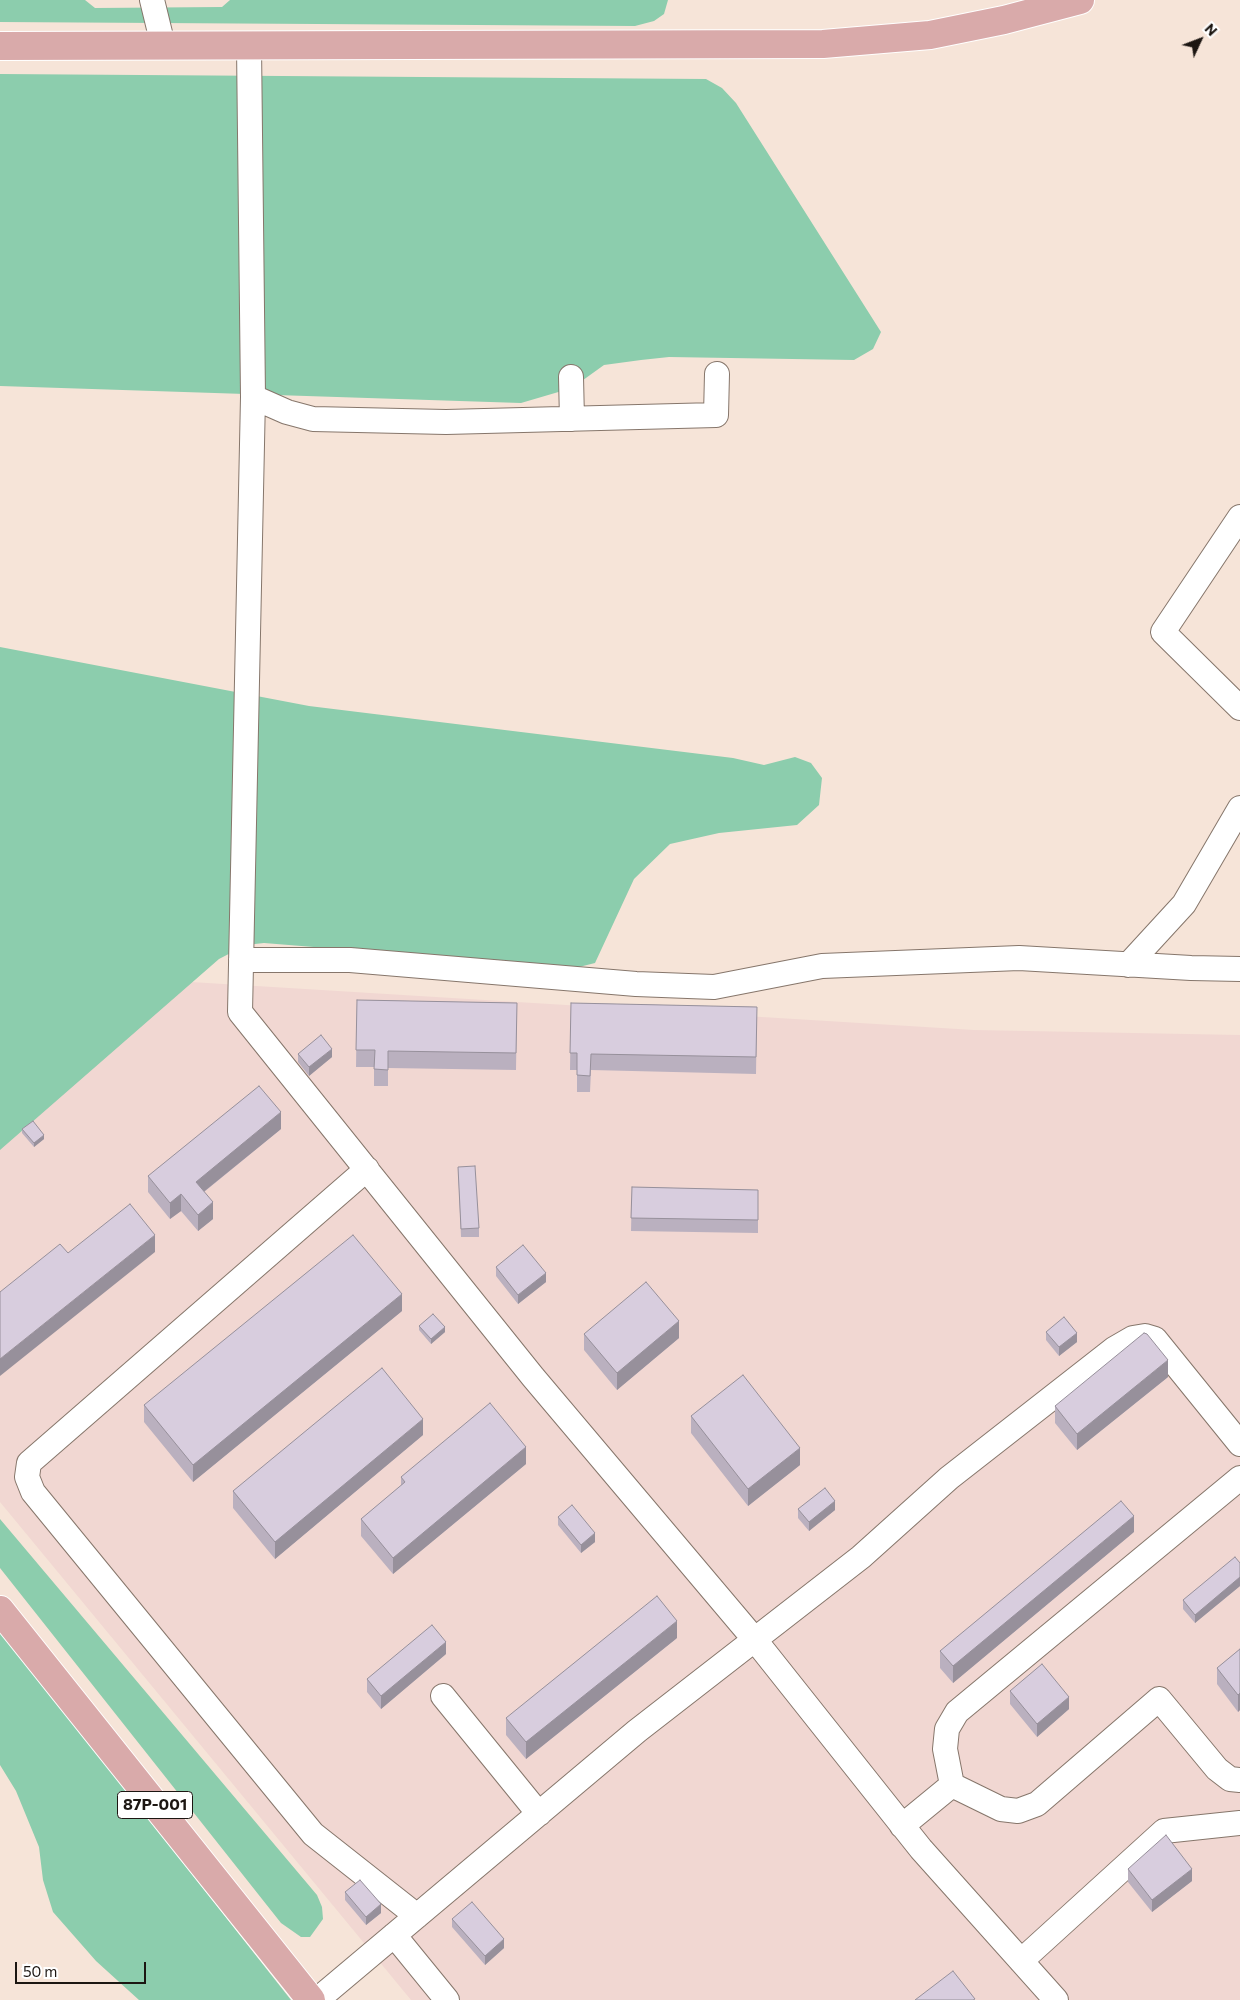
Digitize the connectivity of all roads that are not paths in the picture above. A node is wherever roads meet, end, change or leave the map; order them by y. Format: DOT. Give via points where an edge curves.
graph roads {
  1 [pos="152,0"];
  2 [pos="1080,0"];
  3 [pos="0,46"];
  4 [pos="163,46"];
  5 [pos="249,46"];
  6 [pos="717,374"];
  7 [pos="571,377"];
  8 [pos="252,397"];
  9 [pos="572,419"];
  10 [pos="1240,517"];
  11 [pos="1240,708"];
  12 [pos="1240,808"];
  13 [pos="241,960"];
  14 [pos="1128,964"];
  15 [pos="1240,969"];
  16 [pos="367,1170"];
  17 [pos="1240,1444"];
  18 [pos="1240,1478"];
  19 [pos="0,1610"];
  20 [pos="755,1640"];
  21 [pos="444,1696"];
  22 [pos="1240,1780"];
  23 [pos="952,1785"];
  24 [pos="539,1814"];
  25 [pos="1240,1823"];
  26 [pos="902,1826"];
  27 [pos="417,1916"];
  28 [pos="394,1935"];
  29 [pos="1021,1960"];
  30 [pos="310,2000"];
  31 [pos="316,2000"];
  32 [pos="447,2000"];
  33 [pos="1056,2000"];
  1 -- 4 [label="street"];
  2 -- 5 [label="main road" via="930,35 823,44"];
  3 -- 4 [label="main road"];
  4 -- 5 [label="main road"];
  5 -- 8 [label="street"];
  6 -- 9 [label="street" via="716,415"];
  7 -- 9 [label="street"];
  8 -- 9 [label="street" via="313,419 446,422"];
  8 -- 13 [label="street"];
  10 -- 11 [label="street" via="1163,632"];
  12 -- 14 [label="street" via="1184,904"];
  13 -- 14 [label="street" via="350,960 636,984 714,987 822,966 1019,958"];
  13 -- 16 [label="street" via="240,1012"];
  14 -- 15 [label="street"];
  16 -- 20 [label="street" via="533,1377"];
  16 -- 27 [label="street" via="29,1463 27,1477 33,1492 313,1834"];
  17 -- 20 [label="street" via="1155,1339 1145,1336 1133,1338 1114,1349 949,1478 862,1557"];
  18 -- 23 [label="street" via="957,1712 947,1729 944,1749"];
  19 -- 30 [label="main road, 87Р-001"];
  20 -- 24 [label="street" via="637,1731"];
  20 -- 26 [label="street"];
  21 -- 24 [label="street"];
  22 -- 23 [label="street" via="1230,1779 1217,1769 1160,1699 1037,1804 1018,1811 1001,1810"];
  23 -- 26 [label="street"];
  24 -- 27 [label="street"];
  25 -- 29 [label="street" via="1164,1831"];
  26 -- 29 [label="street"];
  27 -- 28 [label="street"];
  28 -- 31 [label="street"];
  28 -- 32 [label="street"];
  29 -- 33 [label="street"];
}
